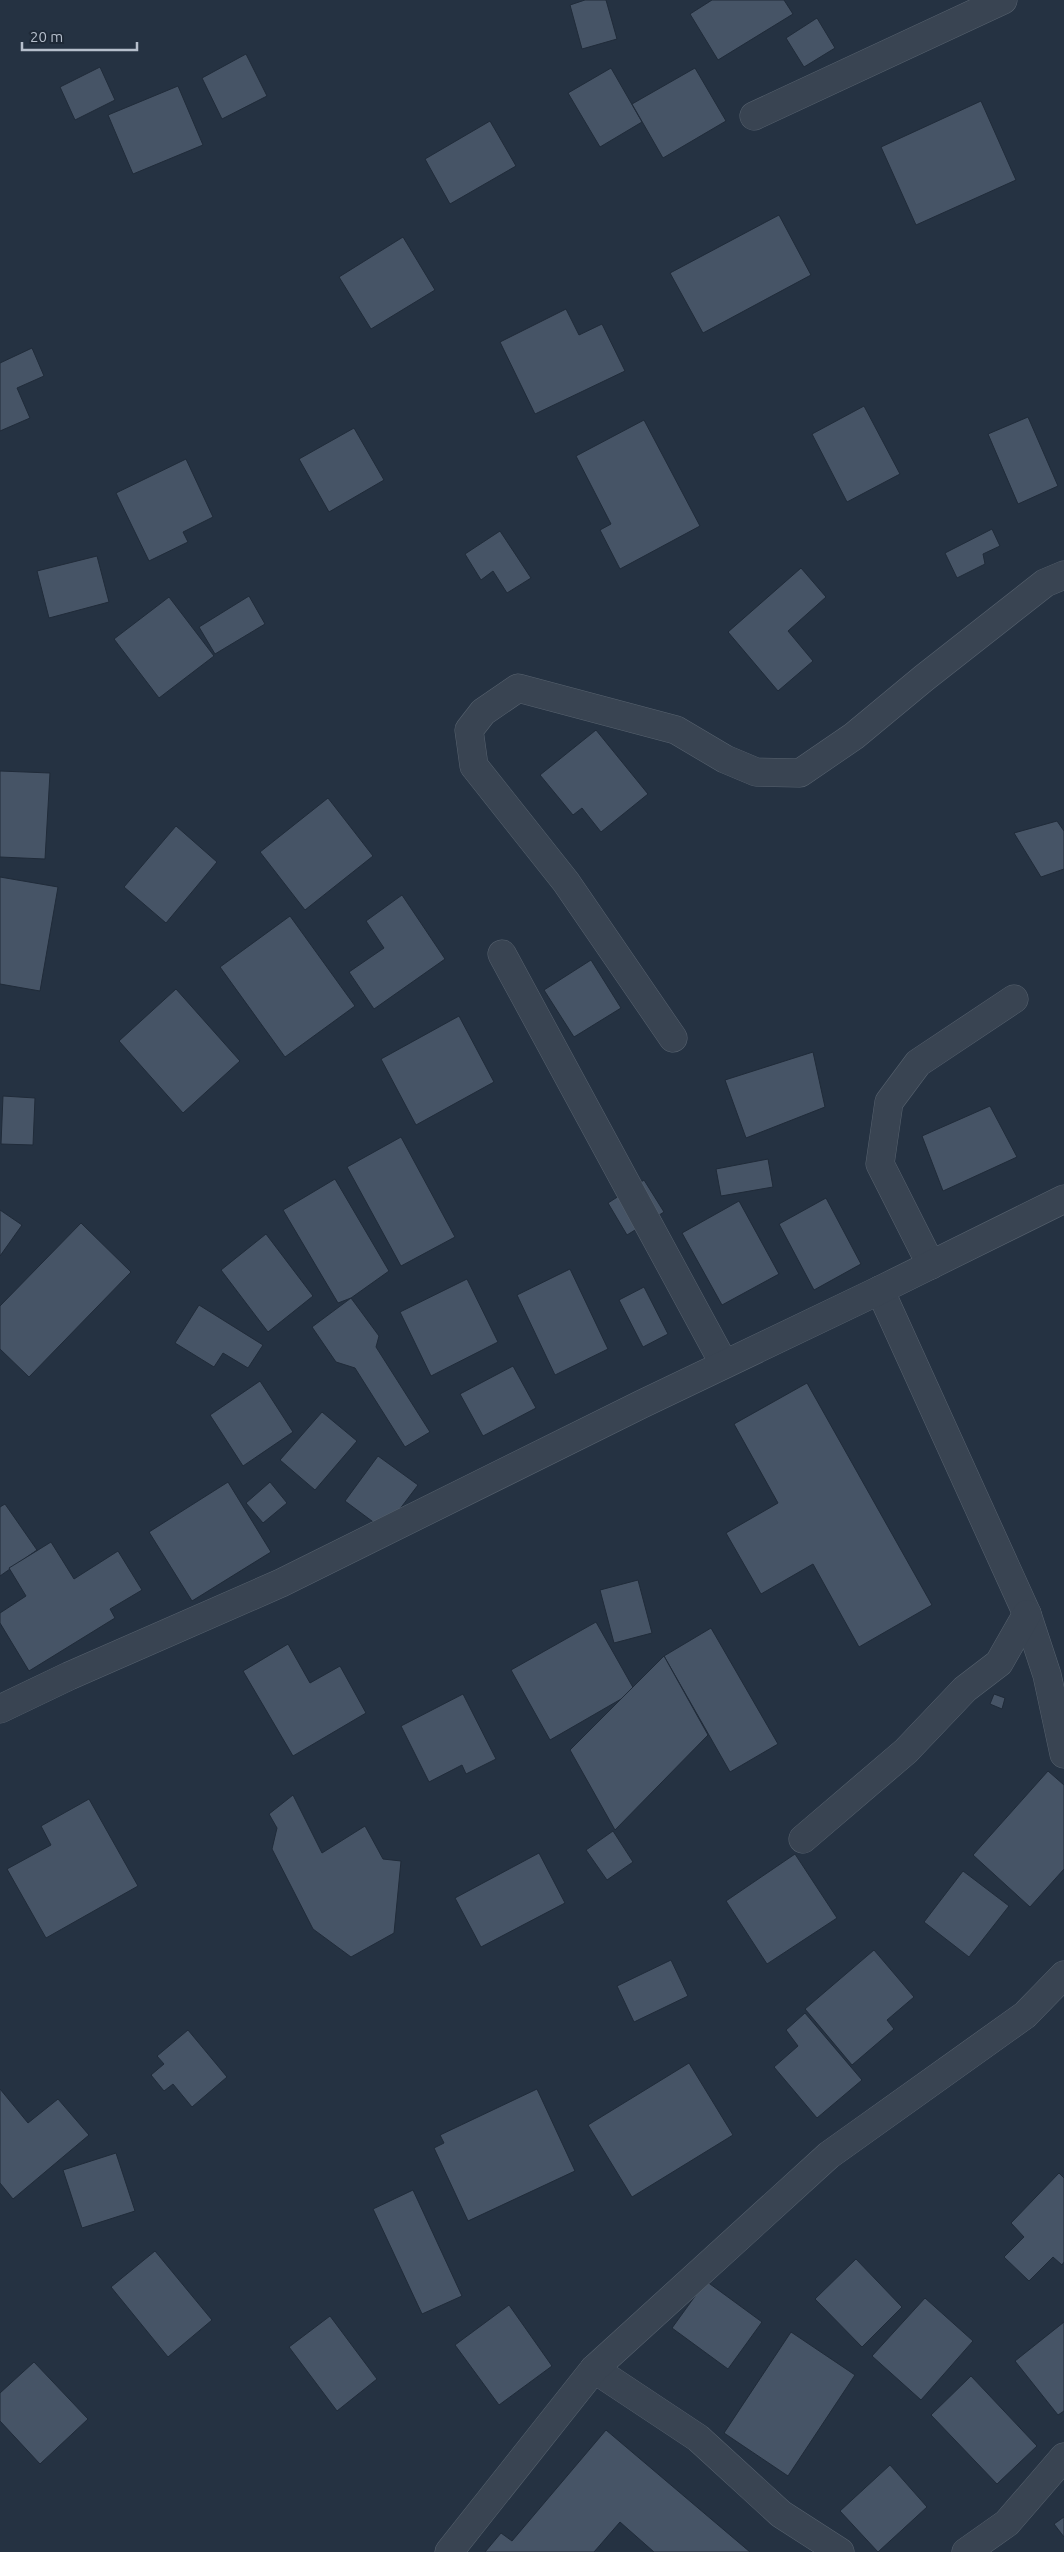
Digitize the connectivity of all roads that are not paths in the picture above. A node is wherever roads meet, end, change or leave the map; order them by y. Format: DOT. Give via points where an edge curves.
graph roads {
  1 [pos="1003,0"];
  2 [pos="754,116"];
  3 [pos="1064,575"];
  4 [pos="502,954"];
  5 [pos="1014,999"];
  6 [pos="674,1038"];
  7 [pos="1064,1199"];
  8 [pos="931,1265"];
  9 [pos="880,1290"];
  10 [pos="724,1364"];
  11 [pos="1027,1614"];
  12 [pos="0,1709"];
  13 [pos="1064,1754"];
  14 [pos="803,1839"];
  15 [pos="1064,1975"];
  16 [pos="594,2369"];
  17 [pos="1064,2457"];
  18 [pos="449,2552"];
  19 [pos="840,2552"];
  20 [pos="966,2552"];
  1 -- 2 [label="street"];
  3 -- 6 [label="street" via="1045,584 854,736 800,773 756,772 676,730 518,688 483,712 469,730 474,766 566,882"];
  4 -- 10 [label="street"];
  5 -- 8 [label="street" via="918,1063 888,1102 880,1164"];
  7 -- 8 [label="street"];
  8 -- 9 [label="street"];
  9 -- 10 [label="street"];
  9 -- 11 [label="street"];
  10 -- 12 [label="street" via="281,1583"];
  11 -- 13 [label="street" via="1047,1675"];
  11 -- 14 [label="street" via="999,1663 965,1689 906,1751"];
  15 -- 16 [label="street" via="1025,2015 829,2156"];
  16 -- 18 [label="street"];
  16 -- 19 [label="street" via="698,2438 781,2514"];
  17 -- 20 [label="street" via="1006,2523"];
}
